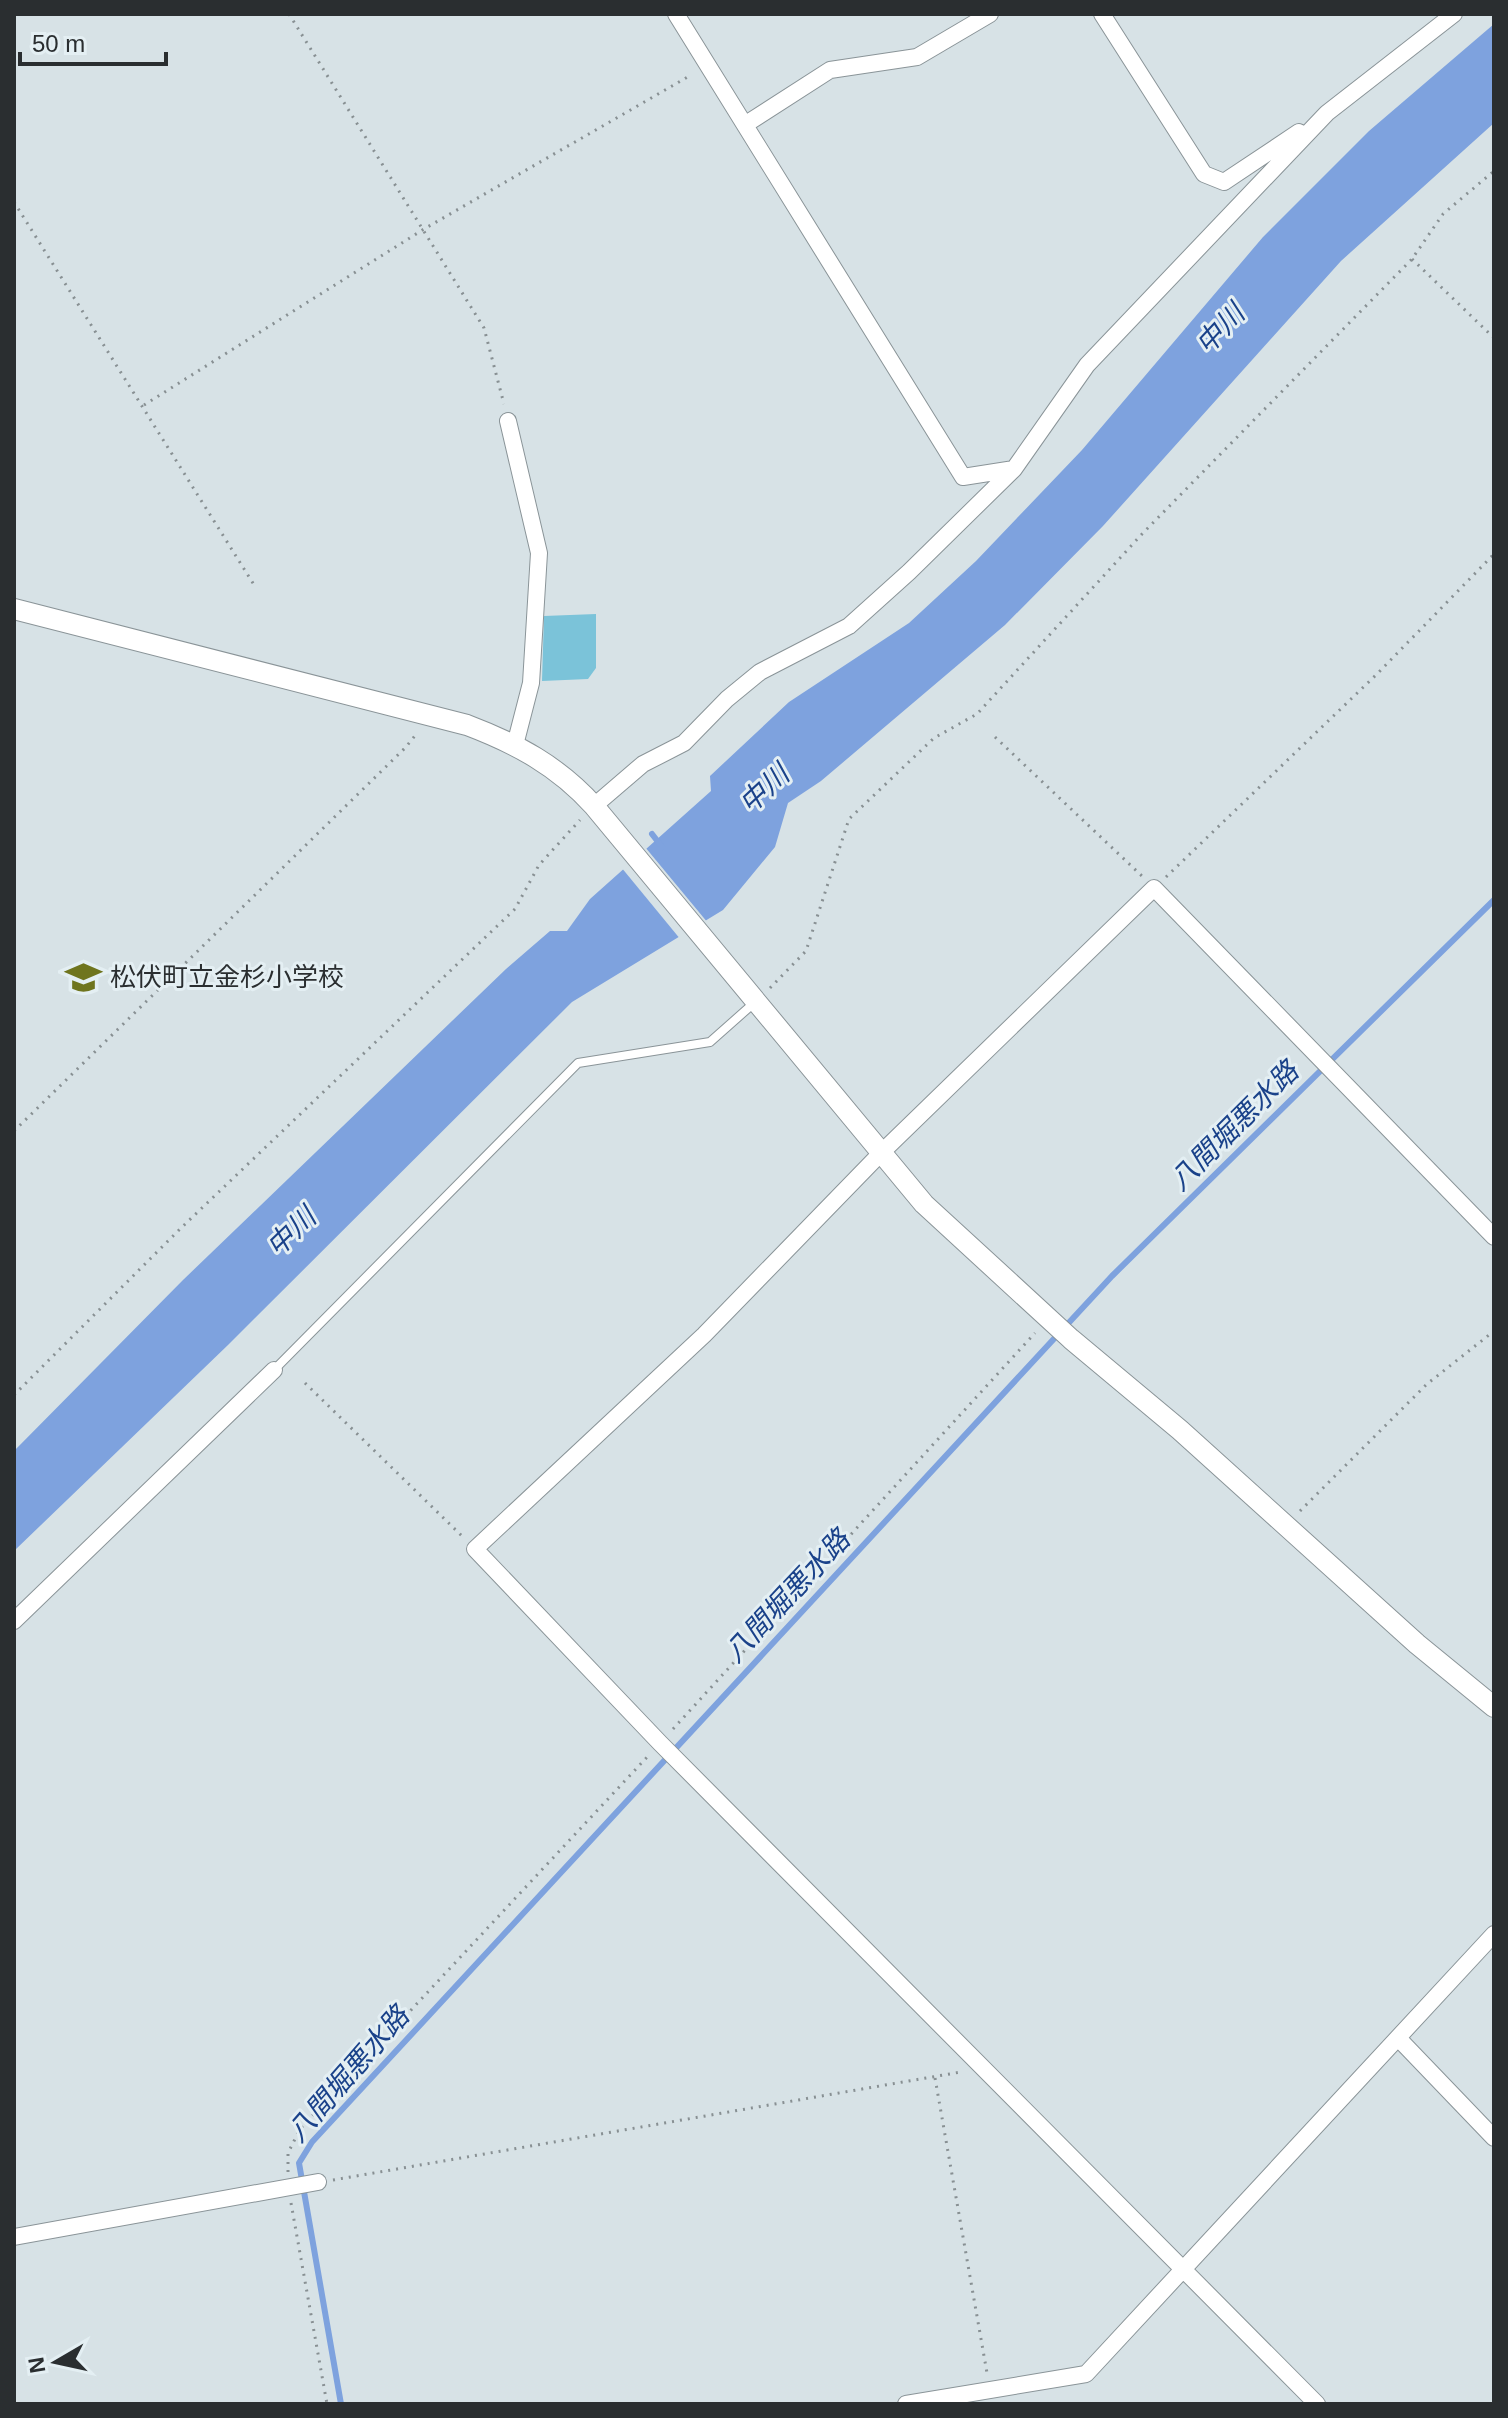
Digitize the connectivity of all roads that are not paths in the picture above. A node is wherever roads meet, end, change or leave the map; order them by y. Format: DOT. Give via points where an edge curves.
graph roads {
  1 [pos="676,14"];
  2 [pos="990,14"];
  3 [pos="1102,14"];
  4 [pos="1454,14"];
  5 [pos="1327,113"];
  6 [pos="746,124"];
  7 [pos="508,421"];
  8 [pos="1014,469"];
  9 [pos="14,609"];
  10 [pos="515,745"];
  11 [pos="596,809"];
  12 [pos="752,1000"];
  13 [pos="880,1154"];
  14 [pos="1494,1237"];
  15 [pos="274,1370"];
  16 [pos="14,1621"];
  17 [pos="1494,1707"];
  18 [pos="1494,1934"];
  19 [pos="1398,2038"];
  20 [pos="1494,2138"];
  21 [pos="318,2182"];
  22 [pos="14,2237"];
  23 [pos="1182,2268"];
  24 [pos="906,2404"];
  25 [pos="1317,2404"];
  1 -- 6 [label="street"];
  2 -- 6 [label="street" via="917,57 830,70"];
  3 -- 5 [label="street" via="1204,174 1224,182"];
  4 -- 5 [label="street"];
  5 -- 8 [label="street" via="1087,365"];
  6 -- 8 [label="street" via="963,477"];
  7 -- 10 [label="street" via="539,553 531,683"];
  8 -- 11 [label="street" via="849,626 760,672 684,743 643,764"];
  9 -- 10 [label="street" via="430,716"];
  10 -- 11 [label="street" via="546,762"];
  11 -- 12 [label="street"];
  12 -- 13 [label="street"];
  12 -- 15 [label="lane" via="710,1042 578,1063"];
  13 -- 14 [label="street" via="1154,888"];
  13 -- 17 [label="street" via="924,1204 1071,1339"];
  13 -- 23 [label="street" via="704,1335 475,1549 660,1743"];
  15 -- 16 [label="street"];
  18 -- 19 [label="street"];
  19 -- 20 [label="street"];
  19 -- 23 [label="street"];
  21 -- 22 [label="street"];
  23 -- 24 [label="street" via="1086,2374"];
  23 -- 25 [label="street"];
}
